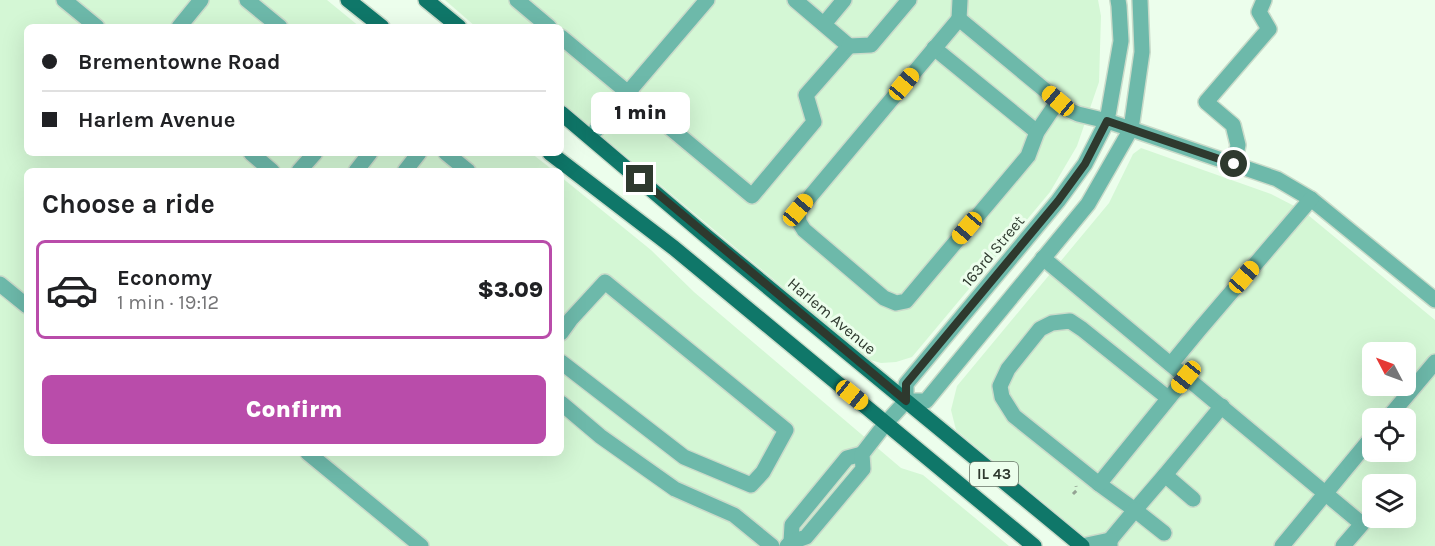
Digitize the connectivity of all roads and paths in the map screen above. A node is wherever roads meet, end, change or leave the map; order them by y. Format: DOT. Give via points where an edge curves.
graph roads {
  1 [pos="64,0"];
  2 [pos="201,0"];
  3 [pos="247,0"];
  4 [pos="348,0"];
  5 [pos="426,0"];
  6 [pos="517,0"];
  7 [pos="706,0"];
  8 [pos="795,0"];
  9 [pos="844,0"];
  10 [pos="909,0"];
  11 [pos="960,0"];
  12 [pos="1118,0"];
  13 [pos="1140,0"];
  14 [pos="1264,0"];
  15 [pos="959,19"];
  16 [pos="93,24"];
  17 [pos="181,24"];
  18 [pos="276,24"];
  19 [pos="378,24"];
  20 [pos="455,24"];
  21 [pos="545,24"];
  22 [pos="824,24"];
  23 [pos="564,39"];
  24 [pos="849,45"];
  25 [pos="934,48"];
  26 [pos="628,92"];
  27 [pos="1058,101"];
  28 [pos="564,115"];
  29 [pos="1107,121"];
  30 [pos="1131,129"];
  31 [pos="1037,132"];
  32 [pos="590,137"];
  33 [pos="254,156"];
  34 [pos="312,156"];
  35 [pos="417,156"];
  36 [pos="450,156"];
  37 [pos="554,156"];
  38 [pos="1234,164"];
  39 [pos="268,168"];
  40 [pos="302,168"];
  41 [pos="407,168"];
  42 [pos="464,168"];
  43 [pos="1311,199"];
  44 [pos="1013,254"];
  45 [pos="1043,258"];
  46 [pos="1033,270"];
  47 [pos="0,284"];
  48 [pos="1435,300"];
  49 [pos="24,304"];
  50 [pos="564,329"];
  51 [pos="1435,362"];
  52 [pos="564,364"];
  53 [pos="1171,364"];
  54 [pos="1186,377"];
  55 [pos="1168,398"];
  56 [pos="906,401"];
  57 [pos="564,406"];
  58 [pos="1221,406"];
  59 [pos="1396,408"];
  60 [pos="886,423"];
  61 [pos="1362,449"];
  62 [pos="312,456"];
  63 [pos="1165,475"];
  64 [pos="1099,484"];
  65 [pos="1326,493"];
  66 [pos="1193,499"];
  67 [pos="1135,510"];
  68 [pos="1164,533"];
  69 [pos="1110,543"];
  70 [pos="789,544"];
  71 [pos="421,546"];
  72 [pos="772,546"];
  73 [pos="1034,546"];
  74 [pos="1082,546"];
  75 [pos="1282,546"];
  76 [pos="1343,546"];
  1 -- 16 [label="street"];
  2 -- 17 [label="street"];
  3 -- 18 [label="street"];
  4 -- 19 [label="main road"];
  5 -- 20 [label="main road"];
  6 -- 21 [label="street"];
  7 -- 26 [label="street"];
  8 -- 22 [label="street"];
  9 -- 22 [label="street"];
  10 -- 24 [label="street" via="871,45"];
  11 -- 15 [label="street"];
  12 -- 29 [label="street, 163rd Street" via="1121,41"];
  13 -- 30 [label="street" via="1142,52"];
  14 -- 38 [label="street" via="1259,12 1269,29 1206,102 1233,125 1238,145"];
  15 -- 25 [label="street"];
  15 -- 27 [label="street"];
  22 -- 24 [label="street"];
  23 -- 26 [label="street"];
  24 -- 26 [label="street" via="806,95 814,122 753,196"];
  25 -- 31 [label="street"];
  25 -- 31 [label="street" via="798,210 804,230 884,298 896,303 906,301 1028,156"];
  26 -- 32 [label="street"];
  27 -- 29 [label="street" via="1078,114"];
  27 -- 31 [label="street"];
  28 -- 32 [label="main road, Harlem Avenue / IL 43"];
  29 -- 30 [label="street"];
  29 -- 44 [label="street, 163rd Street" via="1085,164"];
  30 -- 38 [label="street"];
  30 -- 45 [label="street" via="1088,204"];
  32 -- 56 [label="main road, Harlem Avenue / IL 43"];
  33 -- 39 [label="street"];
  34 -- 40 [label="street"];
  35 -- 41 [label="street"];
  36 -- 42 [label="street"];
  37 -- 60 [label="main road, IL 43" via="674,248"];
  38 -- 43 [label="street" via="1277,179"];
  43 -- 48 [label="street"];
  43 -- 53 [label="street"];
  44 -- 46 [label="street"];
  44 -- 56 [label="street, 163rd Street" via="906,384"];
  45 -- 46 [label="street"];
  45 -- 53 [label="street"];
  46 -- 56 [label="street" via="926,401"];
  47 -- 49 [label="street"];
  50 -- 52 [label="street" via="605,282 786,430 763,472 751,485 684,457"];
  51 -- 59 [label="street"];
  53 -- 54 [label="street"];
  54 -- 55 [label="street"];
  54 -- 58 [label="street"];
  55 -- 64 [label="street"];
  55 -- 64 [label="street" via="1070,321 1052,322 1040,329 1008,369 1000,386 1002,397 1014,416"];
  56 -- 60 [label="street, 163rd Street"];
  56 -- 74 [label="main road, Harlem Avenue / IL 43"];
  57 -- 72 [label="street" via="675,489 734,515"];
  58 -- 63 [label="street"];
  58 -- 65 [label="street"];
  60 -- 70 [label="street, 163rd Street" via="862,454 847,458 792,525"];
  60 -- 73 [label="main road, IL 43"];
  61 -- 65 [label="street"];
  62 -- 71 [label="street"];
  63 -- 66 [label="street"];
  63 -- 67 [label="street"];
  64 -- 67 [label="street"];
  65 -- 75 [label="street"];
  65 -- 76 [label="street" via="1362,524"];
  67 -- 68 [label="street"];
  67 -- 69 [label="street"];
  69 -- 74 [label="street"];
}
